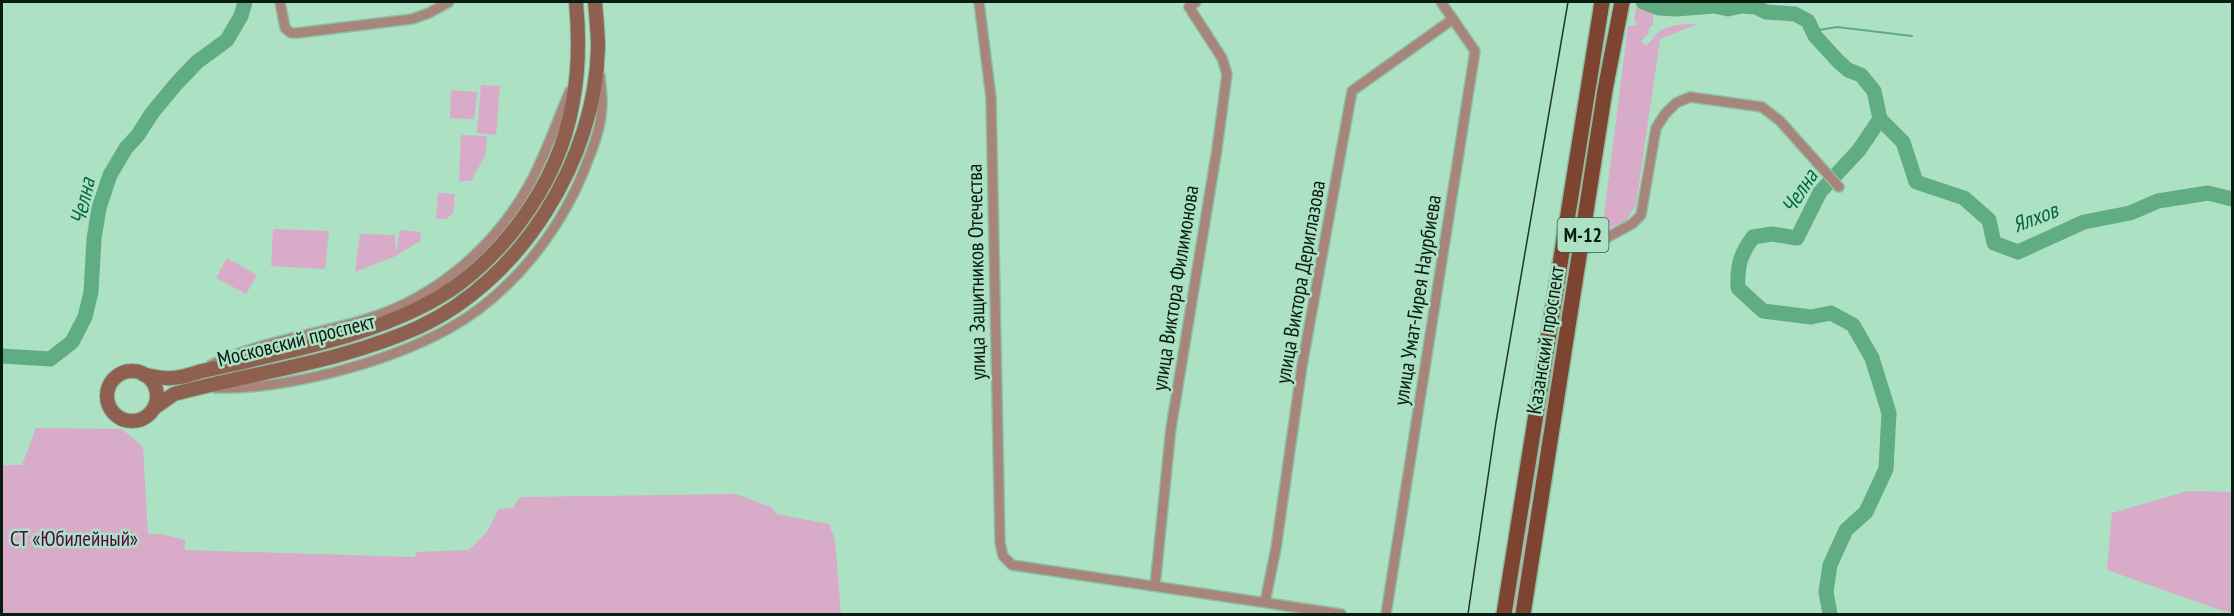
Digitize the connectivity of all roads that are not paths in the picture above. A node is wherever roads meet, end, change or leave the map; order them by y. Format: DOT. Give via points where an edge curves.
graph roads {
  1 [pos="280,2"];
  2 [pos="449,2"];
  3 [pos="576,2"];
  4 [pos="595,2"];
  5 [pos="979,2"];
  6 [pos="1441,2"];
  7 [pos="1602,2"];
  8 [pos="1622,2"];
  9 [pos="1193,4"];
  10 [pos="1453,19"];
  11 [pos="1588,87"];
  12 [pos="1605,90"];
  13 [pos="1839,187"];
  14 [pos="1581,252"];
  15 [pos="144,375"];
  16 [pos="154,408"];
  17 [pos="1155,586"];
  18 [pos="1265,602"];
  19 [pos="1341,615"];
  20 [pos="1386,615"];
  21 [pos="1504,615"];
  22 [pos="1523,615"];
  1 -- 2 [label="street" via="285,28 297,33 412,19"];
  3 -- 15 [label="main road, Московский проспект" via="575,81 566,130 539,195 521,222 477,269 420,308 374,328 171,378"];
  4 -- 16 [label="main road, Московский проспект" via="598,48 591,97 572,163 536,229 484,284 452,308 383,341 174,394"];
  5 -- 17 [label="street, улица Защитников Отечества" via="991,98 1003,556 1012,564"];
  6 -- 10 [label="street, улица Умат-Гирея Наурбиева"];
  7 -- 11 [label="main road, Казанский проспект / М-12"];
  8 -- 12 [label="main road, Казанский проспект / М-12"];
  9 -- 17 [label="street, улица Виктора Филимонова" via="1227,75 1171,428"];
  10 -- 18 [label="street, улица Виктора Дериглазова" via="1352,91 1302,366"];
  10 -- 20 [label="street, улица Умат-Гирея Наурбиева" via="1475,51"];
  11 -- 12 [label="main road" via="1598,73"];
  11 -- 21 [label="main road, Казанский проспект / М-12"];
  12 -- 14 [label="main road, Казанский проспект / М-12"];
  13 -- 14 [label="street" via="1780,121 1762,107 1690,98 1676,103 1656,128 1641,215"];
  14 -- 22 [label="main road, Казанский проспект / М-12"];
  15 -- 16 [label="main road" via="156,388"];
  15 -- 16 [label="main road, Московский проспект" via="126,371 114,378 107,389 108,403 116,417 130,422 144,418"];
  17 -- 18 [label="street"];
  18 -- 19 [label="street"];
}
